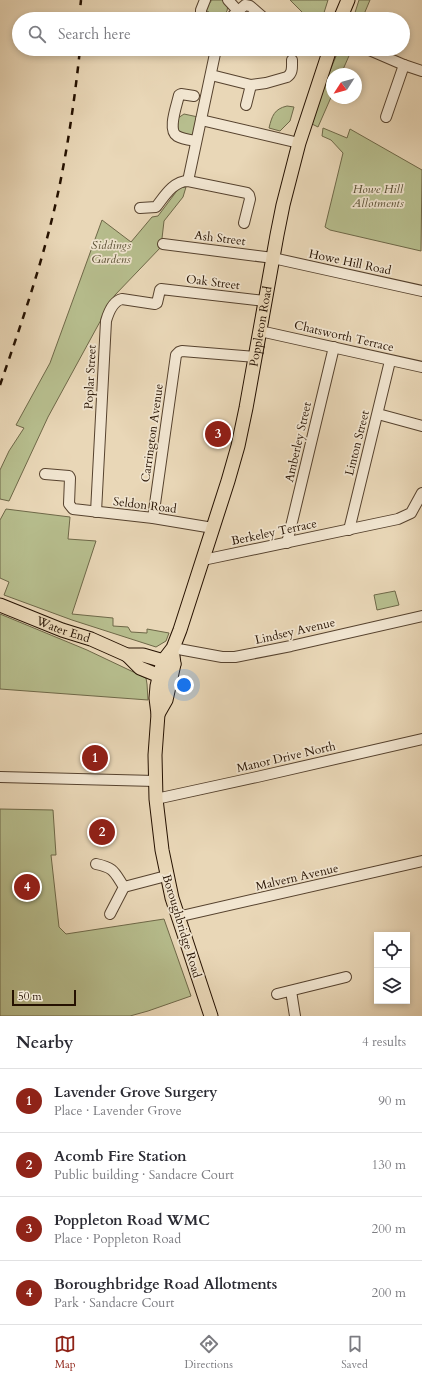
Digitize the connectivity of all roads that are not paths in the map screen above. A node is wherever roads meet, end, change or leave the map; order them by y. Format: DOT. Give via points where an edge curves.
graph roads {
  1 [pos="205,0"];
  2 [pos="228,0"];
  3 [pos="348,0"];
  4 [pos="242,8"];
  5 [pos="201,12"];
  6 [pos="237,12"];
  7 [pos="257,12"];
  8 [pos="343,12"];
  9 [pos="215,56"];
  10 [pos="328,56"];
  11 [pos="383,56"];
  12 [pos="292,60"];
  13 [pos="404,65"];
  14 [pos="422,71"];
  15 [pos="211,75"];
  16 [pos="251,85"];
  17 [pos="194,96"];
  18 [pos="246,105"];
  19 [pos="386,117"];
  20 [pos="201,120"];
  21 [pos="196,141"];
  22 [pos="299,143"];
  23 [pos="188,182"];
  24 [pos="140,208"];
  25 [pos="244,223"];
  26 [pos="163,244"];
  27 [pos="273,258"];
  28 [pos="160,290"];
  29 [pos="422,291"];
  30 [pos="265,301"];
  31 [pos="260,331"];
  32 [pos="334,347"];
  33 [pos="256,357"];
  34 [pos="390,361"];
  35 [pos="422,367"];
  36 [pos="378,414"];
  37 [pos="422,426"];
  38 [pos="45,474"];
  39 [pos="422,493"];
  40 [pos="96,512"];
  41 [pos="153,518"];
  42 [pos="213,528"];
  43 [pos="349,530"];
  44 [pos="287,543"];
  45 [pos="203,560"];
  46 [pos="190,604"];
  47 [pos="0,605"];
  48 [pos="422,616"];
  49 [pos="173,648"];
  50 [pos="127,655"];
  51 [pos="168,663"];
  52 [pos="164,678"];
  53 [pos="422,739"];
  54 [pos="0,777"];
  55 [pos="155,780"];
  56 [pos="156,799"];
  57 [pos="422,862"];
  58 [pos="96,864"];
  59 [pos="166,876"];
  60 [pos="124,887"];
  61 [pos="110,914"];
  62 [pos="177,917"];
  63 [pos="346,977"];
  64 [pos="291,991"];
  65 [pos="277,994"];
  66 [pos="211,1016"];
  67 [pos="295,1016"];
  1 -- 5 [label="street"];
  2 -- 4 [label="street"];
  3 -- 8 [label="main road"];
  4 -- 6 [label="street"];
  4 -- 7 [label="street" via="250,6"];
  9 -- 15 [label="street"];
  10 -- 22 [label="main road, Poppleton Road"];
  11 -- 13 [label="street"];
  12 -- 16 [label="street" via="292,71 287,77"];
  13 -- 14 [label="street"];
  13 -- 19 [label="street"];
  15 -- 16 [label="street"];
  15 -- 20 [label="street"];
  16 -- 18 [label="street"];
  17 -- 21 [label="street" via="179,95 172,127 177,136"];
  20 -- 21 [label="street"];
  20 -- 22 [label="street"];
  21 -- 23 [label="street"];
  22 -- 27 [label="main road, Poppleton Road"];
  23 -- 24 [label="street" via="183,181 169,190 156,207"];
  23 -- 25 [label="street" via="247,193 250,199"];
  26 -- 27 [label="street, Ash Street"];
  27 -- 29 [label="street, Howe Hill Road"];
  27 -- 30 [label="main road, Poppleton Road"];
  28 -- 30 [label="street, Oak Street" via="161,288"];
  28 -- 40 [label="street, Poplar Street" via="156,304 118,300 107,318"];
  30 -- 31 [label="main road, Poppleton Road"];
  31 -- 32 [label="street, Chatsworth Terrace"];
  31 -- 33 [label="main road, Poppleton Road"];
  32 -- 34 [label="street, Chatsworth Terrace"];
  32 -- 44 [label="street, Amberley Street"];
  33 -- 41 [label="street, Carrington Avenue" via="182,351 176,356"];
  33 -- 42 [label="main road, Poppleton Road" via="238,446"];
  34 -- 35 [label="street, Chatsworth Terrace"];
  34 -- 36 [label="street, Linton Street"];
  36 -- 37 [label="street"];
  36 -- 43 [label="street, Linton Street"];
  38 -- 40 [label="street, Seldon Road" via="69,476 69,504 73,509"];
  39 -- 43 [label="street, Berkeley Terrace" via="411,513 398,519"];
  40 -- 41 [label="street, Seldon Road"];
  41 -- 42 [label="street, Seldon Road"];
  42 -- 45 [label="main road, Poppleton Road"];
  43 -- 44 [label="street, Berkeley Terrace"];
  44 -- 45 [label="street, Berkeley Terrace"];
  45 -- 46 [label="main road, Poppleton Road"];
  46 -- 49 [label="main road, Boroughbridge Road"];
  47 -- 50 [label="main road, Water End"];
  48 -- 49 [label="street, Lindsey Avenue" via="235,657"];
  49 -- 51 [label="main road, Boroughbridge Road"];
  50 -- 51 [label="main road, Water End" via="143,655"];
  50 -- 52 [label="main road, Water End" via="140,668"];
  51 -- 52 [label="main road, Boroughbridge Road"];
  52 -- 55 [label="main road, Boroughbridge Road" via="156,698 158,714"];
  53 -- 56 [label="street, Manor Drive North"];
  54 -- 55 [label="street"];
  55 -- 56 [label="main road, Boroughbridge Road"];
  56 -- 59 [label="main road, Boroughbridge Road"];
  57 -- 62 [label="street, Malvern Avenue"];
  58 -- 60 [label="street" via="108,866 113,870"];
  59 -- 60 [label="street"];
  59 -- 62 [label="main road, Boroughbridge Road"];
  60 -- 61 [label="street"];
  62 -- 66 [label="main road, Boroughbridge Road"];
  63 -- 64 [label="street"];
  64 -- 65 [label="street"];
  64 -- 67 [label="street"];
}
